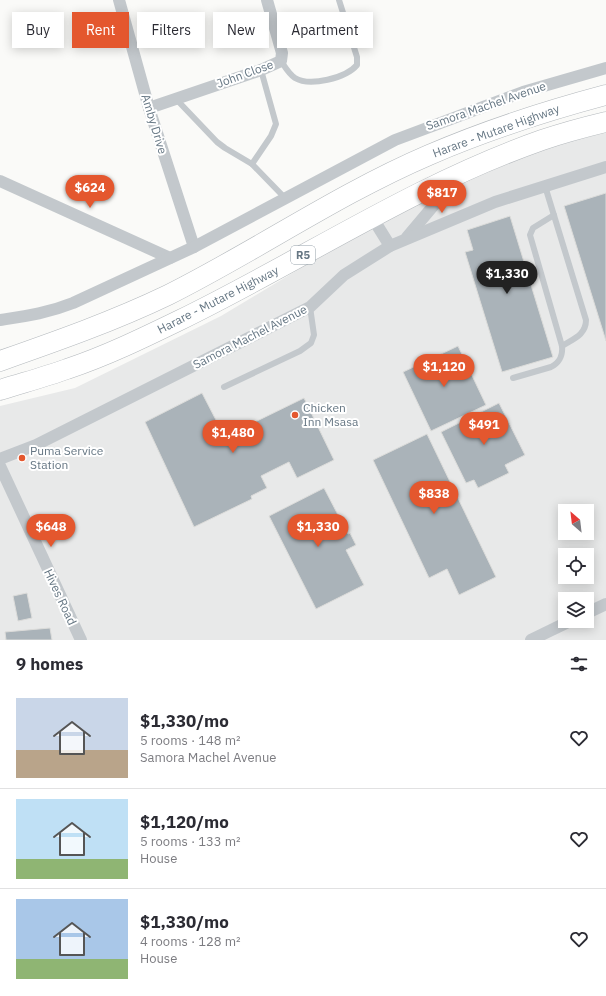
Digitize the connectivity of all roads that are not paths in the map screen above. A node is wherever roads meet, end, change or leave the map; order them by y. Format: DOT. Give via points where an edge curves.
graph roads {
  1 [pos="119,0"];
  2 [pos="266,0"];
  3 [pos="339,0"];
  4 [pos="281,61"];
  5 [pos="606,68"];
  6 [pos="261,70"];
  7 [pos="606,95"];
  8 [pos="176,99"];
  9 [pos="149,108"];
  10 [pos="606,122"];
  11 [pos="252,164"];
  12 [pos="606,167"];
  13 [pos="461,173"];
  14 [pos="0,181"];
  15 [pos="545,186"];
  16 [pos="285,198"];
  17 [pos="554,215"];
  18 [pos="372,217"];
  19 [pos="405,239"];
  20 [pos="390,246"];
  21 [pos="194,247"];
  22 [pos="170,258"];
  23 [pos="310,307"];
  24 [pos="0,320"];
  25 [pos="562,346"];
  26 [pos="0,361"];
  27 [pos="513,378"];
  28 [pos="224,387"];
  29 [pos="0,390"];
  30 [pos="0,459"];
  31 [pos="0,466"];
  32 [pos="606,604"];
  33 [pos="594,610"];
  34 [pos="558,627"];
  35 [pos="80,640"];
  36 [pos="531,640"];
  1 -- 9 [label="street, Amby Drive"];
  2 -- 4 [label="street, John Close" via="282,53"];
  3 -- 4 [label="lane" via="357,57 357,65 353,70 324,80 308,82 293,76"];
  4 -- 6 [label="street, John Close"];
  5 -- 16 [label="street, Samora Machel Avenue" via="523,92 422,129 371,152"];
  6 -- 8 [label="street, John Close"];
  6 -- 11 [label="lane" via="276,124"];
  7 -- 26 [label="highway, Harare - Mutare Highway / R5" via="532,116 428,155 364,186 168,295 83,332"];
  8 -- 9 [label="street, John Close"];
  8 -- 11 [label="lane" via="225,148"];
  9 -- 21 [label="street, Amby Drive"];
  10 -- 13 [label="highway, Harare - Mutare Highway / R5" via="542,140"];
  11 -- 16 [label="lane"];
  12 -- 15 [label="street, Samora Machel Avenue"];
  13 -- 18 [label="highway, Harare - Mutare Highway / R5"];
  13 -- 19 [label="street"];
  14 -- 22 [label="street"];
  15 -- 17 [label="lane"];
  15 -- 19 [label="street, Samora Machel Avenue" via="495,202"];
  16 -- 21 [label="street, Samora Machel Avenue"];
  17 -- 25 [label="lane" via="586,320 582,333"];
  17 -- 25 [label="lane" via="533,228 530,235"];
  18 -- 20 [label="street"];
  18 -- 29 [label="highway, Harare - Mutare Highway / R5" via="181,320 68,369"];
  19 -- 20 [label="street, Samora Machel Avenue"];
  20 -- 23 [label="street, Samora Machel Avenue" via="344,275"];
  21 -- 22 [label="street, Samora Machel Avenue"];
  22 -- 24 [label="street, Samora Machel Avenue" via="56,310"];
  23 -- 28 [label="lane" via="314,335 311,343"];
  23 -- 30 [label="street, Samora Machel Avenue" via="36,445"];
  25 -- 27 [label="lane" via="563,354 556,364"];
  31 -- 35 [label="street, Hives Road"];
  32 -- 33 [label="street"];
  34 -- 36 [label="street"];
}
